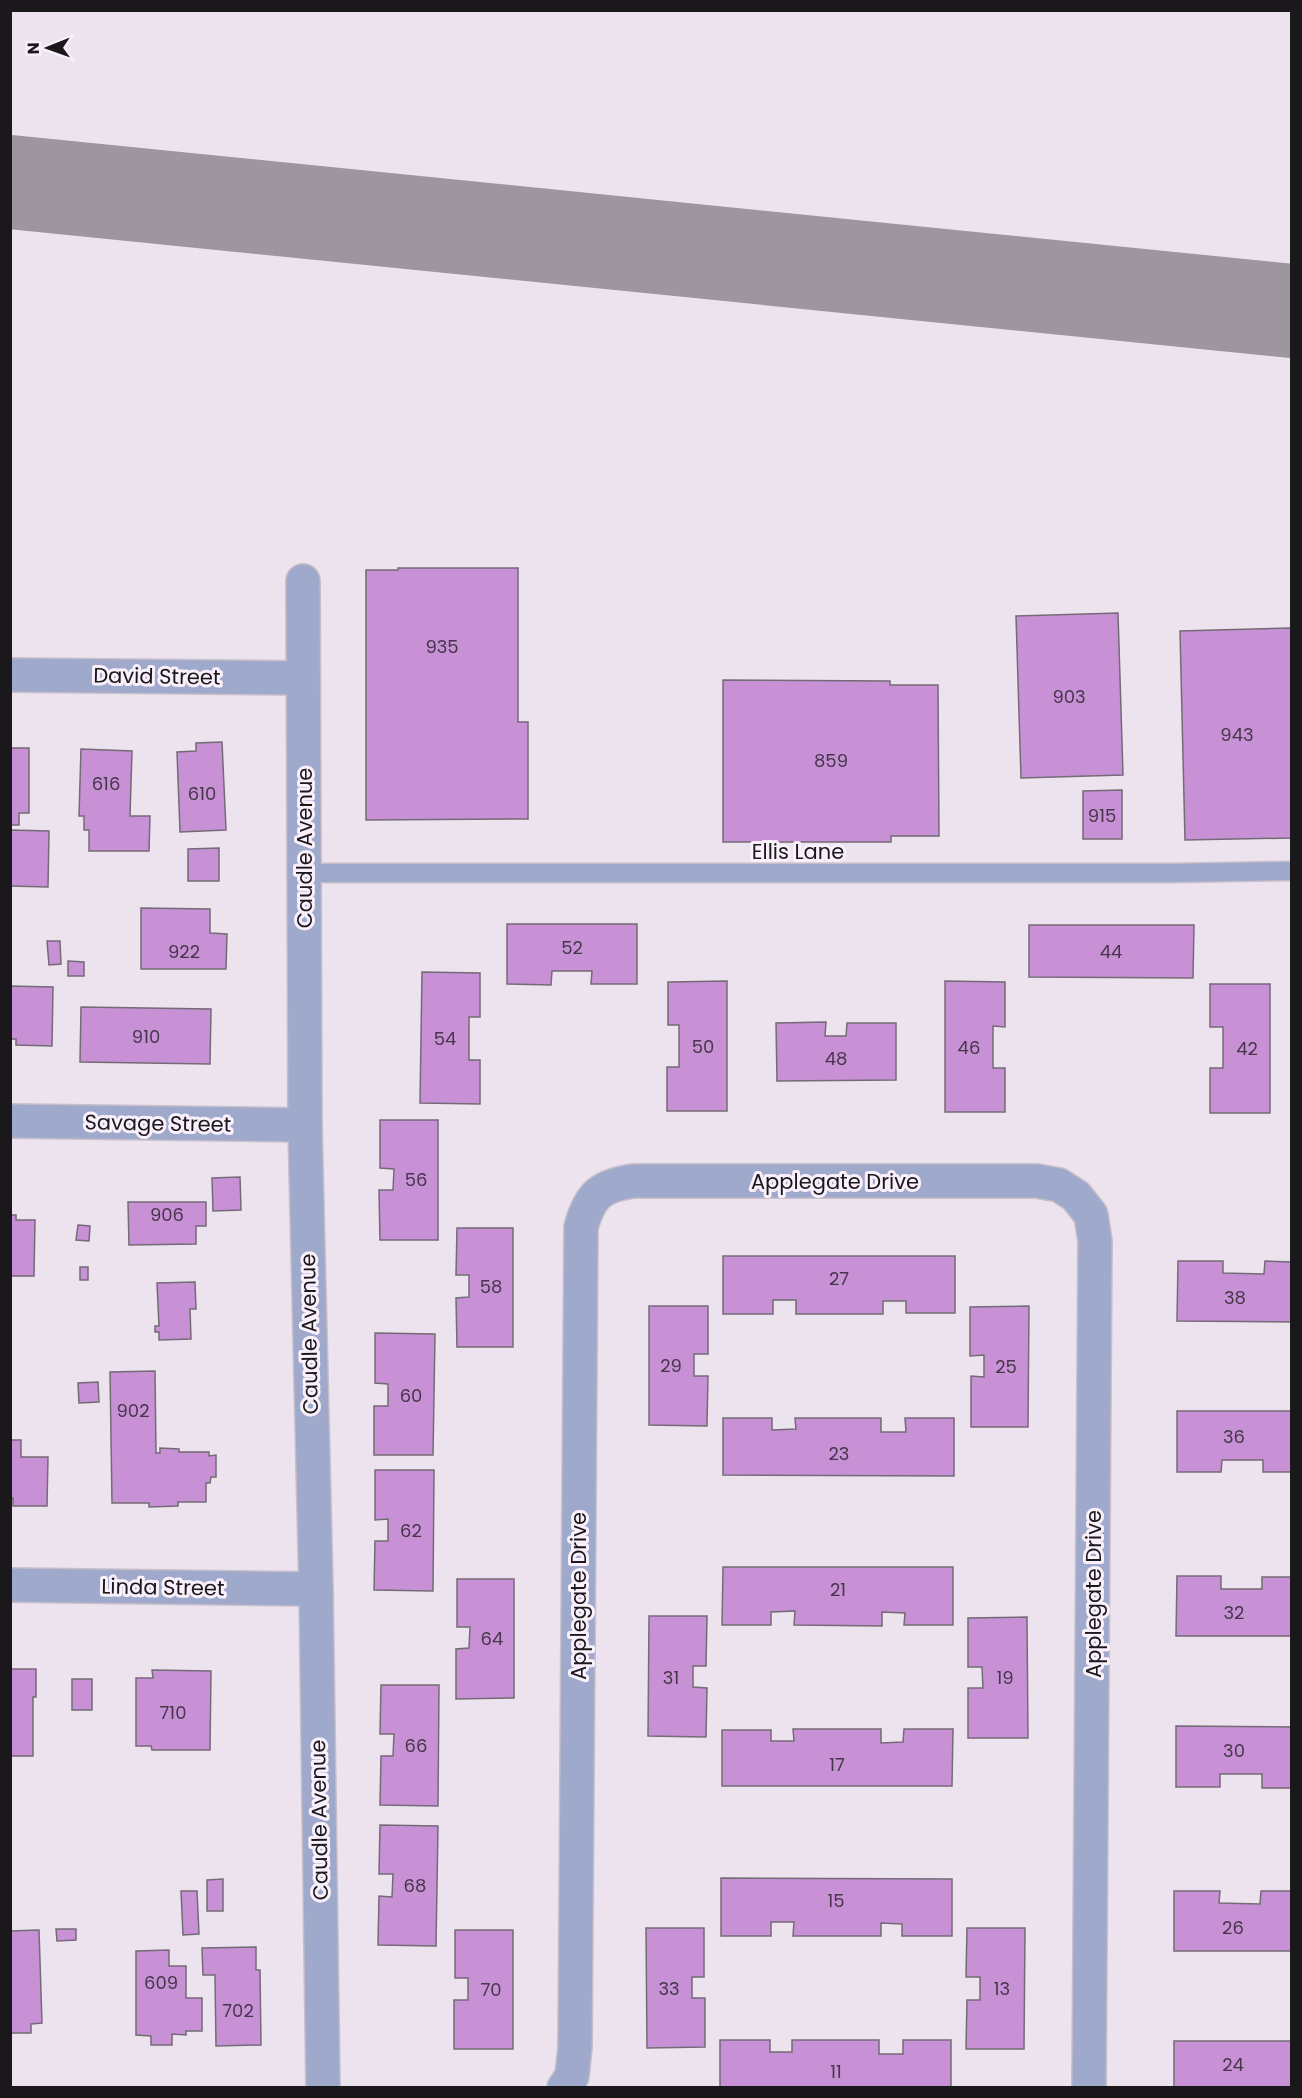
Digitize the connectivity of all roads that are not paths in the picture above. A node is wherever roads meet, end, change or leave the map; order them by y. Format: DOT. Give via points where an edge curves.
graph roads {
  1 [pos="303,581"];
  2 [pos="10,675"];
  3 [pos="303,678"];
  4 [pos="1292,871"];
  5 [pos="304,873"];
  6 [pos="10,1121"];
  7 [pos="304,1125"];
  8 [pos="10,1585"];
  9 [pos="315,1589"];
  10 [pos="322,2088"];
  11 [pos="564,2088"];
  12 [pos="1089,2088"];
  1 -- 3 [label="street, Caudle Avenue"];
  2 -- 3 [label="street, David Street"];
  3 -- 5 [label="street, Caudle Avenue"];
  4 -- 5 [label="lane, Ellis Lane"];
  5 -- 7 [label="street, Caudle Avenue"];
  6 -- 7 [label="street, Savage Street"];
  7 -- 9 [label="street, Caudle Avenue"];
  8 -- 9 [label="street, Linda Street"];
  9 -- 10 [label="street, Caudle Avenue"];
  11 -- 12 [label="street, Applegate Drive" via="572,2076 575,2047 581,1227 587,1207 597,1193 633,1181 1036,1180 1059,1185 1076,1196 1091,1215 1095,1241"];
}
